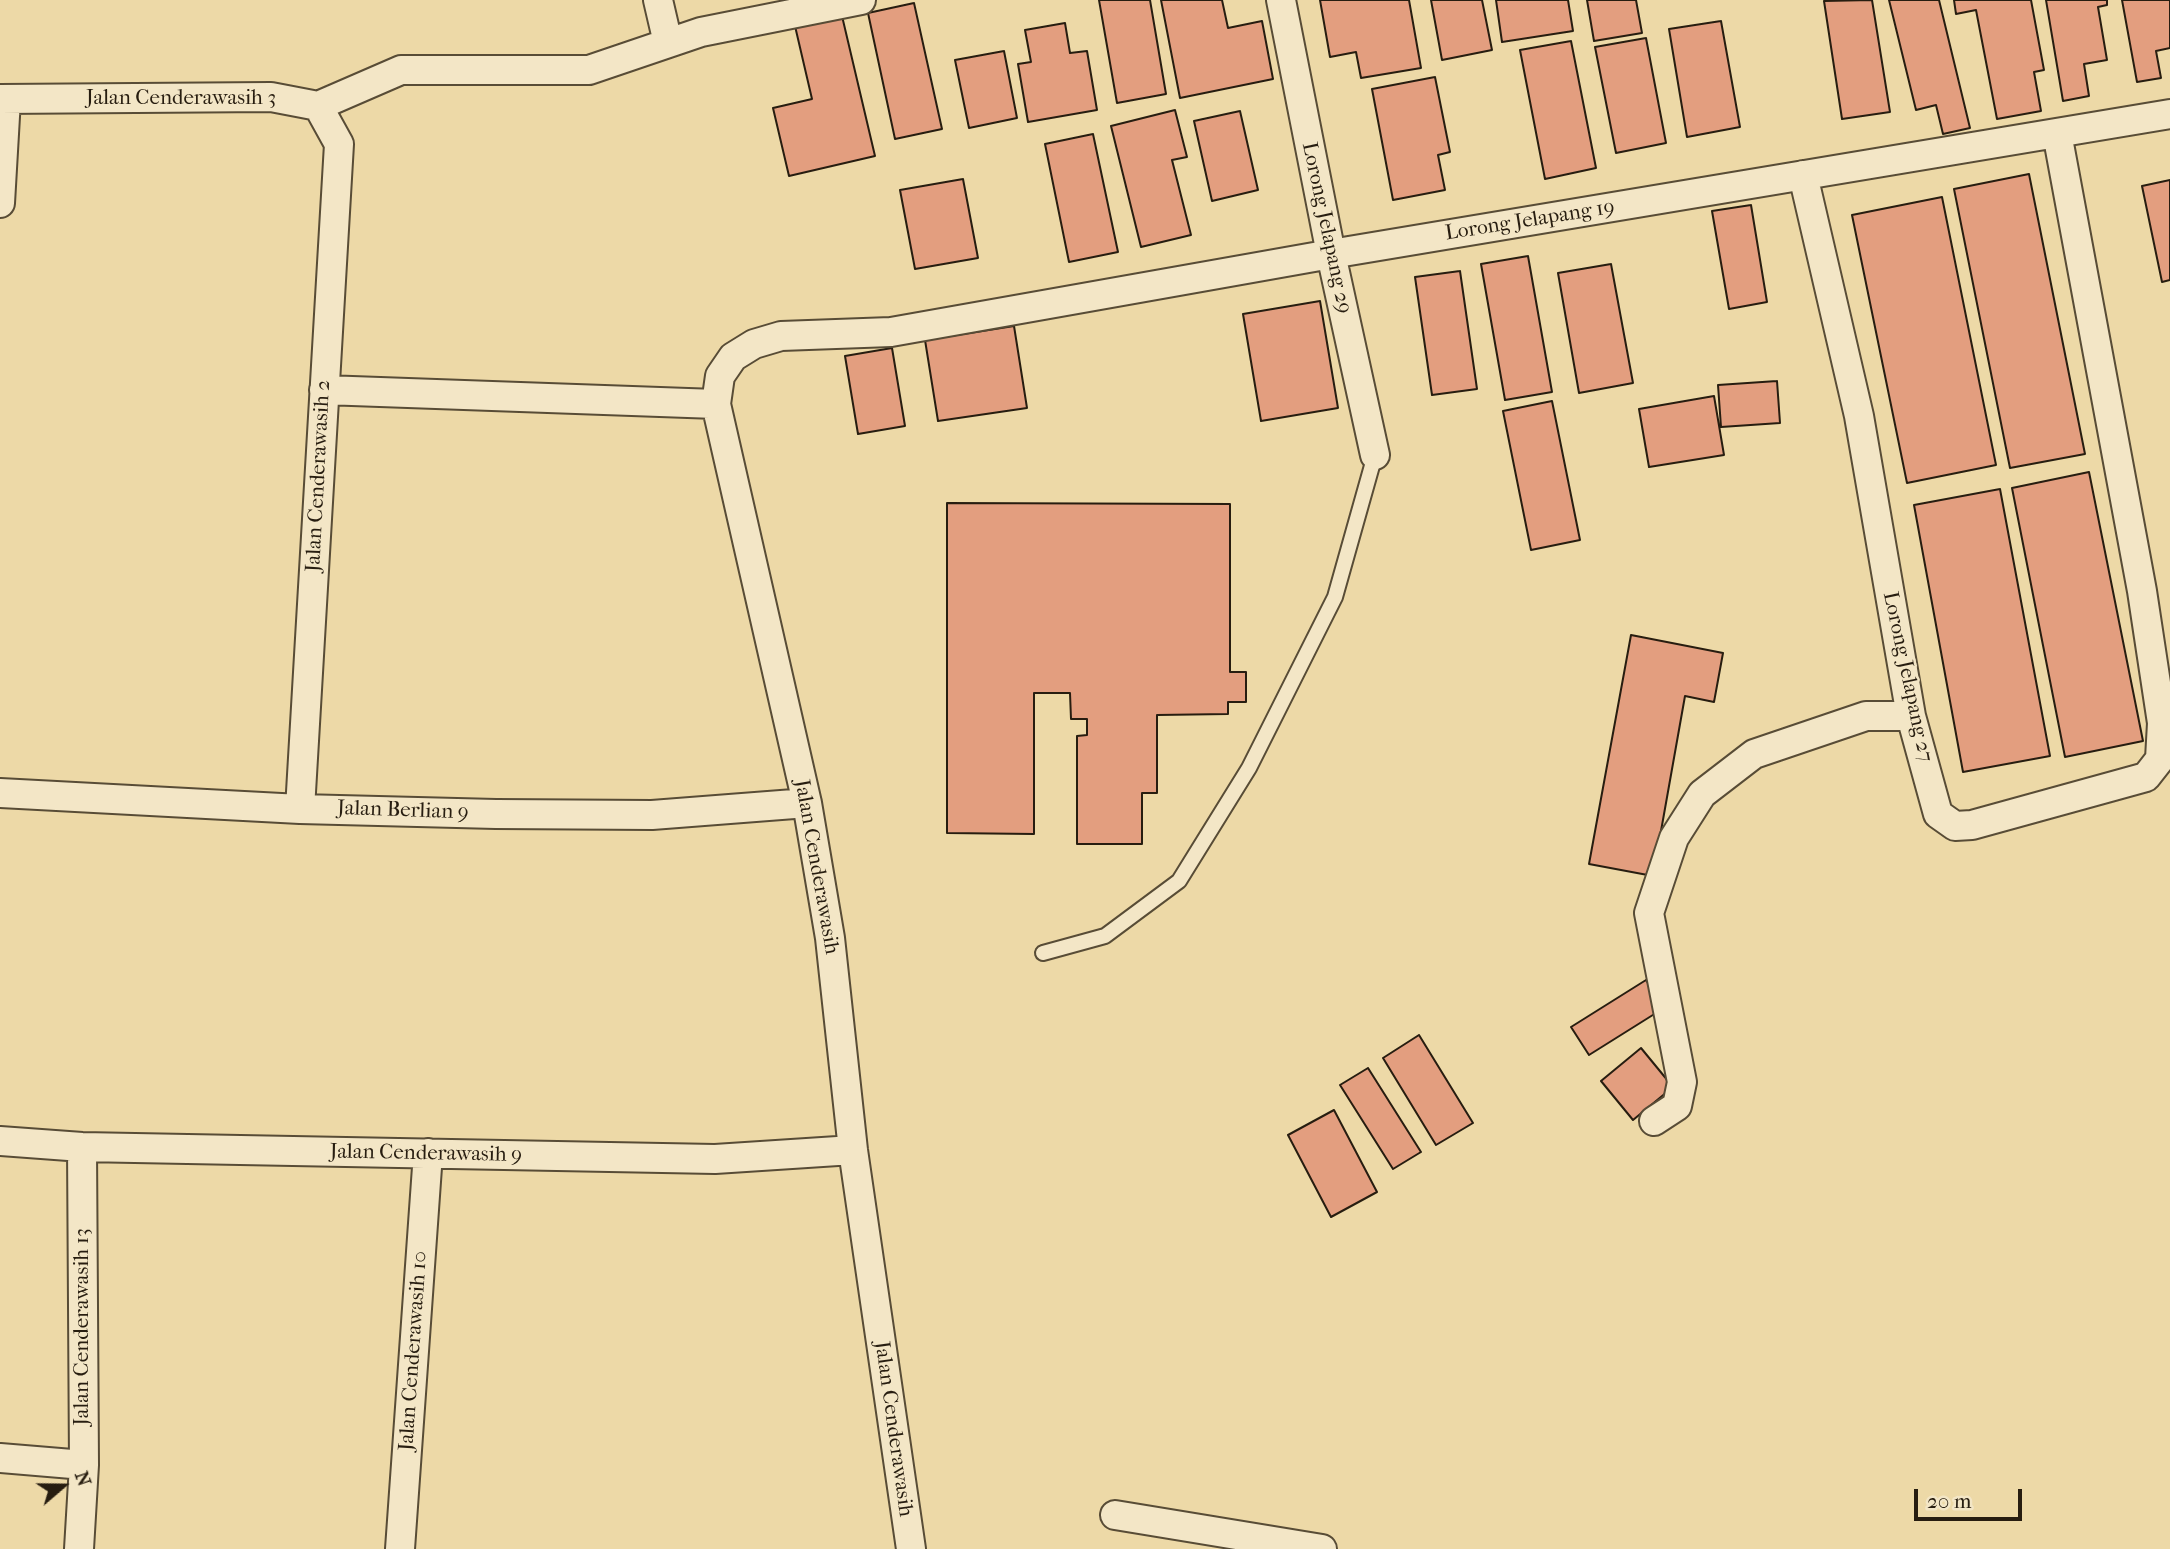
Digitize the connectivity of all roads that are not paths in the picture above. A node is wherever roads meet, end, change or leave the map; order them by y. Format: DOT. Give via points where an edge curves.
graph roads {
  1 [pos="658,0"];
  2 [pos="861,0"];
  3 [pos="1281,0"];
  4 [pos="668,43"];
  5 [pos="3,99"];
  6 [pos="317,106"];
  7 [pos="2170,114"];
  8 [pos="2057,133"];
  9 [pos="1803,176"];
  10 [pos="0,203"];
  11 [pos="1331,254"];
  12 [pos="891,332"];
  13 [pos="324,390"];
  14 [pos="716,404"];
  15 [pos="1375,455"];
  16 [pos="1911,716"];
  17 [pos="0,793"];
  18 [pos="807,803"];
  19 [pos="300,808"];
  20 [pos="1043,953"];
  21 [pos="1654,1121"];
  22 [pos="0,1142"];
  23 [pos="82,1147"];
  24 [pos="853,1150"];
  25 [pos="428,1153"];
  26 [pos="0,1458"];
  27 [pos="84,1465"];
  28 [pos="1115,1516"];
  29 [pos="79,1549"];
  30 [pos="400,1549"];
  31 [pos="911,1549"];
  32 [pos="1322,1549"];
  1 -- 4 [label="street"];
  2 -- 4 [label="street" via="701,32"];
  3 -- 11 [label="street, Lorong Jelapang 29"];
  4 -- 6 [label="street" via="589,71 401,70"];
  5 -- 6 [label="street, Jalan Cenderawasih 3" via="271,97"];
  5 -- 10 [label="street"];
  6 -- 13 [label="street, Jalan Cenderawasih 2" via="339,144"];
  7 -- 8 [label="street, Lorong Jelapang 19"];
  8 -- 9 [label="street, Lorong Jelapang 19"];
  8 -- 16 [label="street, Lorong Jelapang 27" via="2141,591 2162,723 2160,759 2146,777 1955,826 1938,814"];
  9 -- 11 [label="street, Lorong Jelapang 19"];
  9 -- 16 [label="street, Lorong Jelapang 27" via="1858,415"];
  11 -- 12 [label="street, Lorong Jelapang 19"];
  11 -- 15 [label="street, Lorong Jelapang 29"];
  12 -- 14 [label="street, Jalan Cenderawasih" via="781,336 754,344 733,357 720,376"];
  13 -- 14 [label="street"];
  13 -- 19 [label="street, Jalan Cenderawasih 2"];
  14 -- 18 [label="street, Jalan Cenderawasih"];
  15 -- 20 [label="lane" via="1335,597 1248,768 1179,881 1105,936"];
  16 -- 21 [label="street" via="1866,716 1754,754 1702,794 1674,838 1649,913 1682,1082 1677,1105"];
  17 -- 19 [label="street, Jalan Berlian 9"];
  18 -- 19 [label="street, Jalan Berlian 9" via="652,815"];
  18 -- 24 [label="street, Jalan Cenderawasih" via="830,938"];
  22 -- 23 [label="street, Jalan Cenderawasih 9"];
  23 -- 25 [label="street, Jalan Cenderawasih 9"];
  23 -- 27 [label="street, Jalan Cenderawasih 13"];
  24 -- 25 [label="street, Jalan Cenderawasih 9" via="715,1159"];
  24 -- 31 [label="street, Jalan Cenderawasih"];
  25 -- 30 [label="street, Jalan Cenderawasih 10"];
  26 -- 27 [label="street"];
  27 -- 29 [label="street, Jalan Cenderawasih 13"];
  28 -- 32 [label="street"];
}
